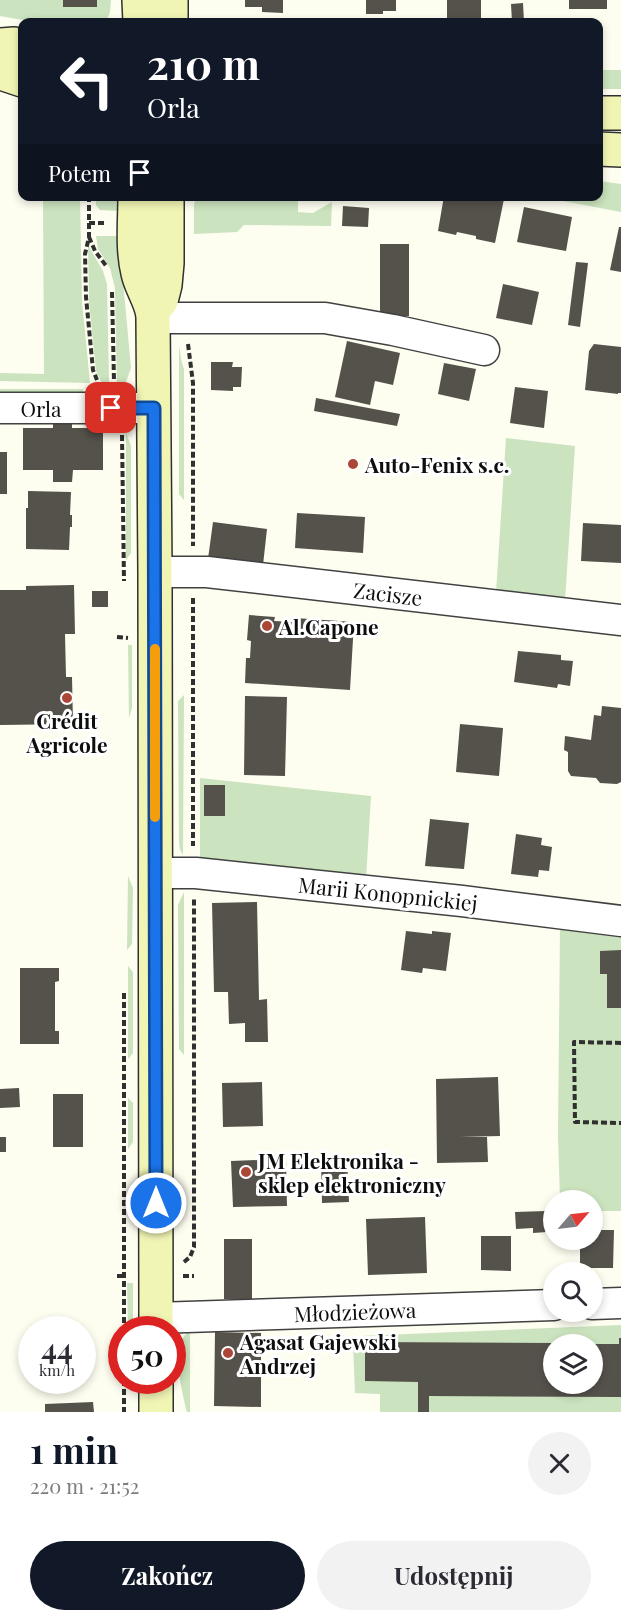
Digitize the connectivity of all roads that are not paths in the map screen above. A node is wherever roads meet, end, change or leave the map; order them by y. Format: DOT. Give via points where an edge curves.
graph roads {
  1 [pos="139,0"];
  2 [pos="171,0"];
  3 [pos="140,18"];
  4 [pos="171,18"];
  5 [pos="0,45"];
  6 [pos="18,46"];
  7 [pos="0,70"];
  8 [pos="18,79"];
  9 [pos="603,113"];
  10 [pos="621,113"];
  11 [pos="603,150"];
  12 [pos="621,150"];
  13 [pos="135,201"];
  14 [pos="167,201"];
  15 [pos="153,314"];
  16 [pos="484,350"];
  17 [pos="0,408"];
  18 [pos="154,408"];
  19 [pos="155,572"];
  20 [pos="621,620"];
  21 [pos="155,873"];
  22 [pos="621,921"];
  23 [pos="621,1303"];
  24 [pos="603,1304"];
  25 [pos="543,1306"];
  26 [pos="156,1316"];
  27 [pos="186,1323"];
  28 [pos="156,1394"];
  29 [pos="156,1412"];
  1 -- 3 [label="main road"];
  2 -- 4 [label="main road"];
  5 -- 6 [label="main road"];
  7 -- 8 [label="main road"];
  9 -- 10 [label="main road"];
  11 -- 12 [label="main road"];
  13 -- 15 [label="main road" via="136,262"];
  14 -- 15 [label="main road" via="165,285"];
  15 -- 16 [label="street" via="325,318"];
  15 -- 18 [label="main road"];
  17 -- 18 [label="street, Orla" via="109,397"];
  18 -- 19 [label="main road"];
  19 -- 20 [label="street, Zacisze" via="207,572"];
  19 -- 21 [label="main road"];
  21 -- 22 [label="street, Marii Konopnickiej" via="196,873"];
  21 -- 26 [label="main road"];
  23 -- 24 [label="street"];
  25 -- 27 [label="street, Młodzieżowa"];
  28 -- 29 [label="main road"];
}
